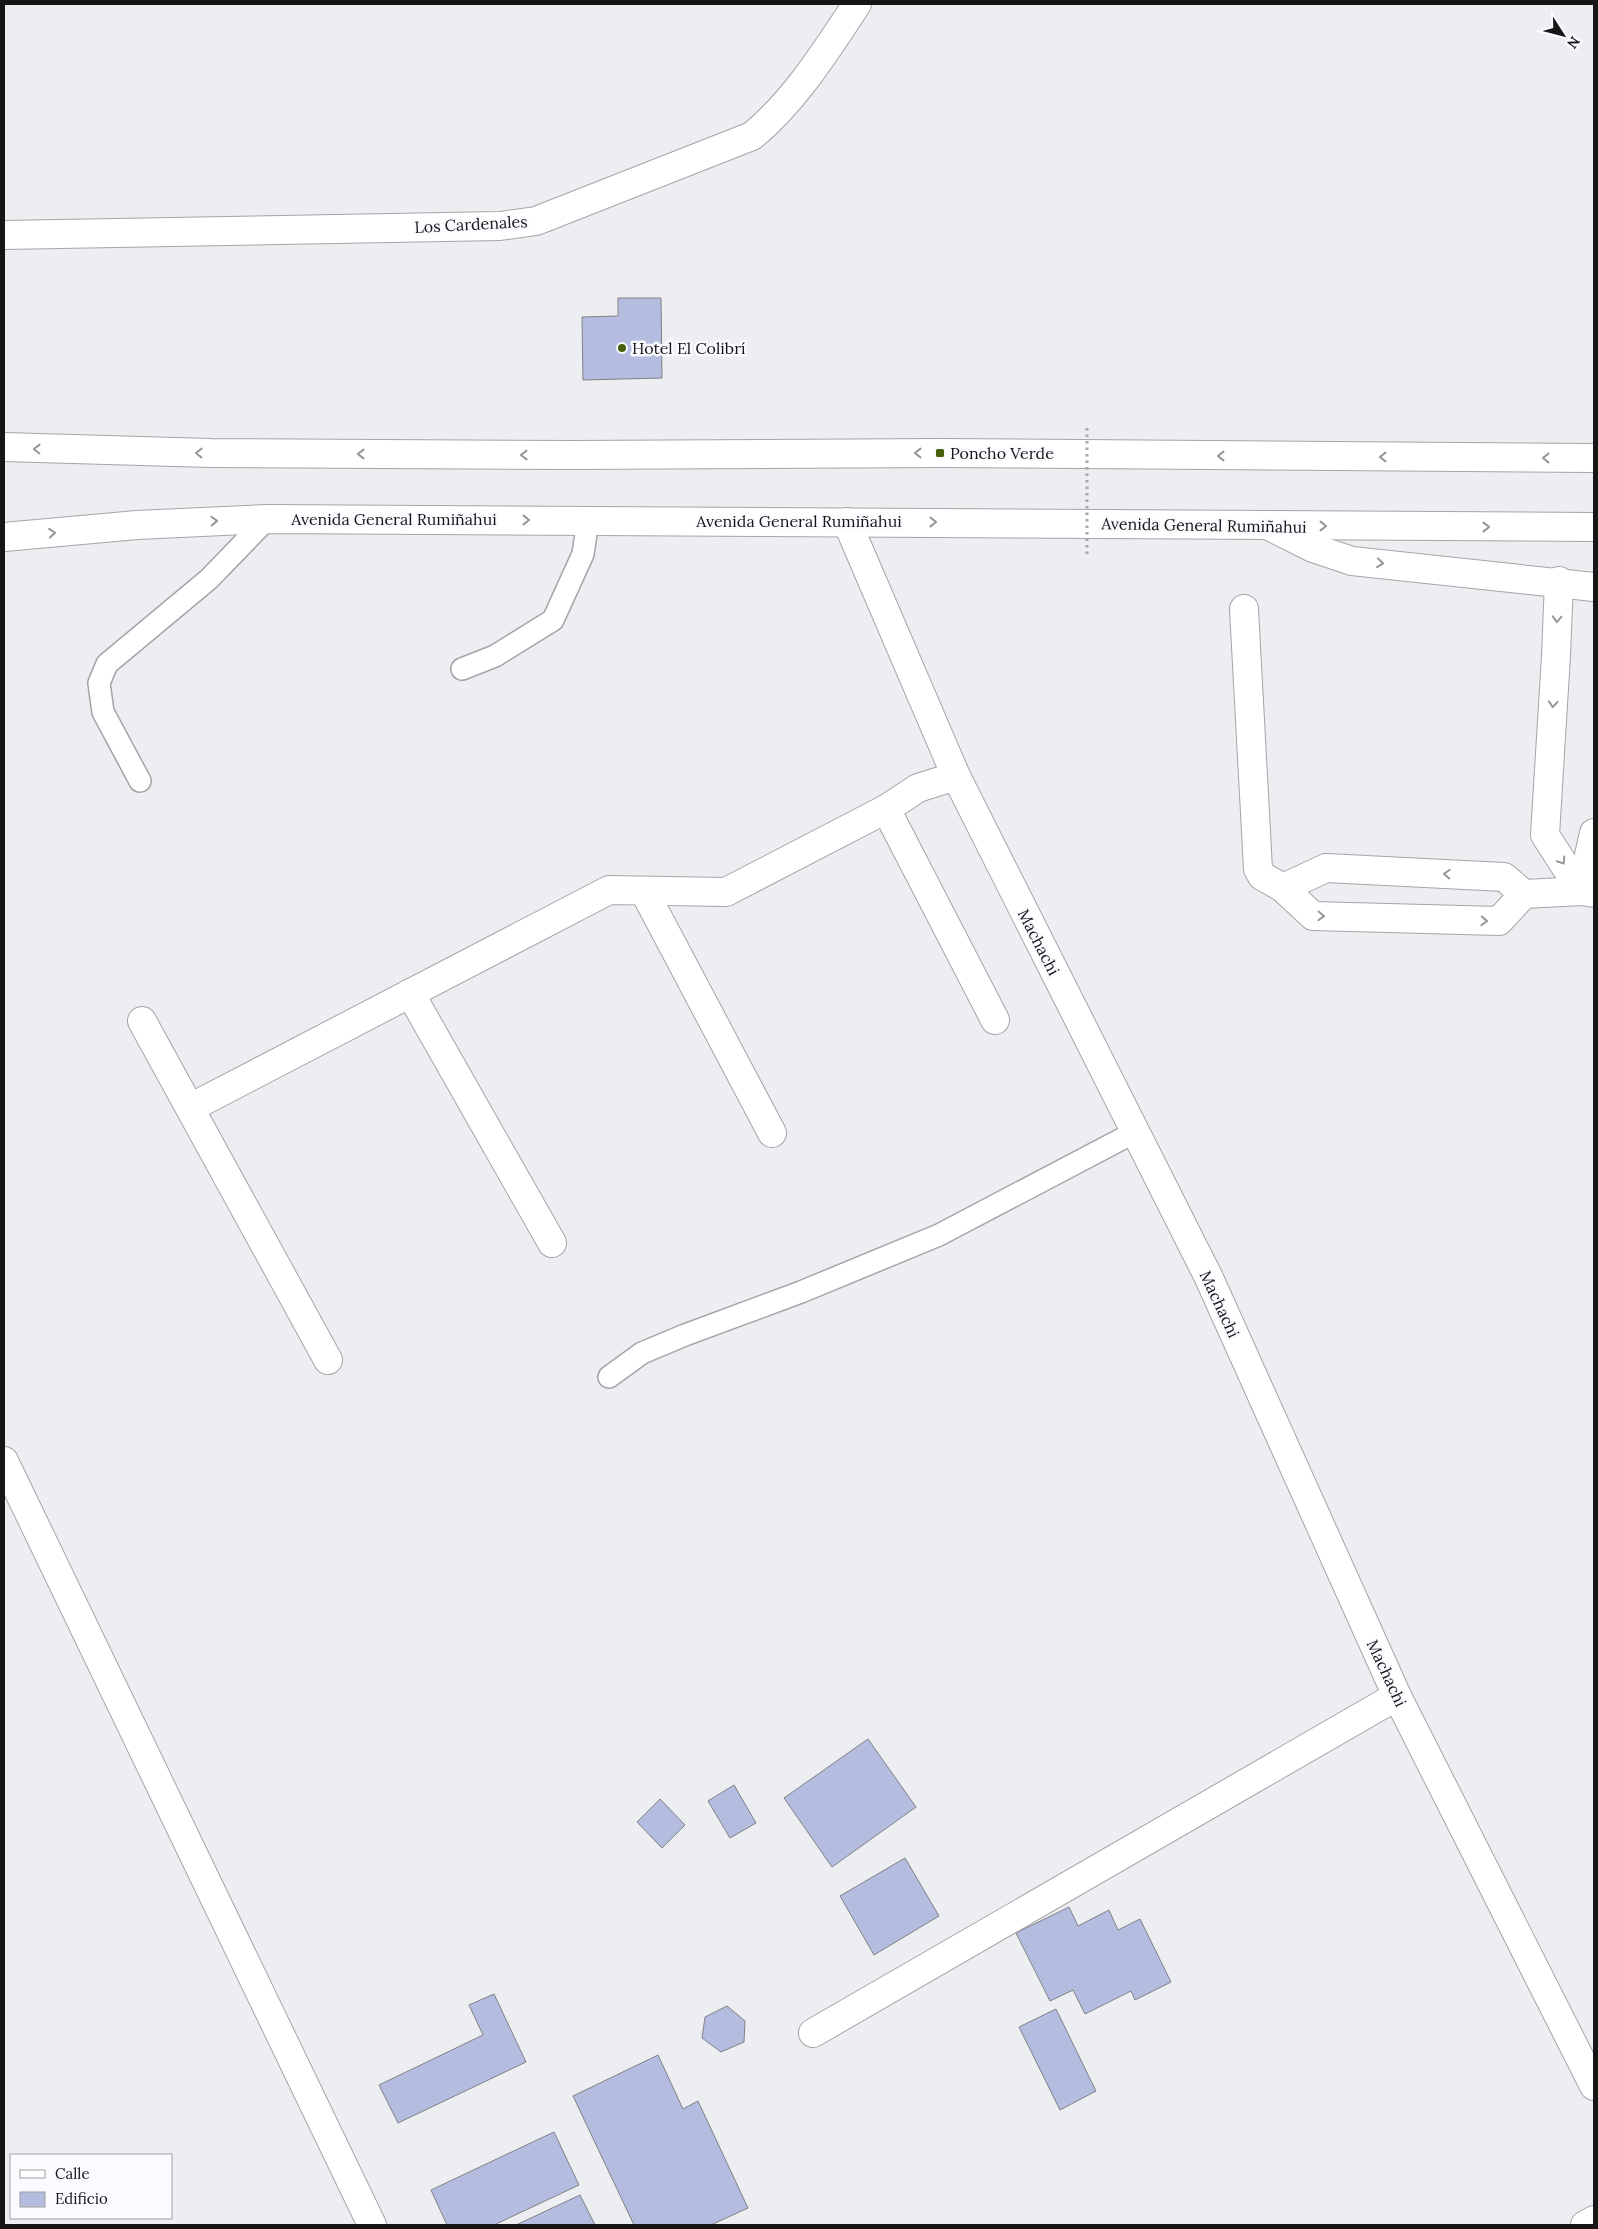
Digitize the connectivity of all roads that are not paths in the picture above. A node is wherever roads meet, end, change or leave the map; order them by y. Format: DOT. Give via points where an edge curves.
graph roads {
  1 [pos="857,4"];
  2 [pos="4,235"];
  3 [pos="4,447"];
  4 [pos="1594,458"];
  5 [pos="267,519"];
  6 [pos="588,521"];
  7 [pos="847,522"];
  8 [pos="1268,526"];
  9 [pos="1594,527"];
  10 [pos="4,537"];
  11 [pos="1559,582"];
  12 [pos="1594,587"];
  13 [pos="1244,610"];
  14 [pos="462,670"];
  15 [pos="956,776"];
  16 [pos="140,781"];
  17 [pos="886,809"];
  18 [pos="1594,833"];
  19 [pos="1283,888"];
  20 [pos="644,891"];
  21 [pos="1588,892"];
  22 [pos="1524,894"];
  23 [pos="410,993"];
  24 [pos="995,1020"];
  25 [pos="142,1021"];
  26 [pos="190,1108"];
  27 [pos="1135,1132"];
  28 [pos="772,1133"];
  29 [pos="552,1243"];
  30 [pos="328,1360"];
  31 [pos="609,1378"];
  32 [pos="4,1461"];
  33 [pos="1397,1696"];
  34 [pos="813,2033"];
  35 [pos="1594,2086"];
  36 [pos="1594,2220"];
  37 [pos="372,2225"];
  38 [pos="1585,2225"];
  1 -- 2 [label="main road, Los Cardenales" via="800,85 767,124 752,136 536,221 500,226"];
  4 -- 3 [label="main road, one-way" via="940,453 220,453"];
  5 -- 6 [label="main road, Avenida General Rumiñahui, one-way"];
  10 -- 5 [label="main road, Avenida General Rumiñahui, one-way" via="137,525"];
  5 -- 16 [label="lane" via="209,579 108,664 99,684 103,712"];
  6 -- 7 [label="main road, Avenida General Rumiñahui"];
  6 -- 14 [label="lane" via="583,554 553,620 496,656"];
  7 -- 8 [label="main road, Avenida General Rumiñahui, one-way"];
  7 -- 15 [label="main road, Machachi"];
  8 -- 9 [label="main road, Avenida General Rumiñahui, one-way"];
  8 -- 11 [label="main road, one-way" via="1313,548 1352,561"];
  11 -- 12 [label="main road"];
  11 -- 21 [label="main road, one-way" via="1545,835"];
  13 -- 19 [label="main road" via="1258,868 1262,876"];
  15 -- 17 [label="main road" via="918,788"];
  15 -- 27 [label="main road, Machachi"];
  17 -- 20 [label="main road" via="726,892"];
  17 -- 24 [label="main road"];
  18 -- 21 [label="main road"];
  22 -- 19 [label="main road, one-way" via="1504,877 1326,868"];
  19 -- 22 [label="main road, one-way" via="1313,916 1480,921 1499,921"];
  20 -- 23 [label="main road" via="609,890"];
  20 -- 28 [label="main road"];
  21 -- 22 [label="main road"];
  23 -- 26 [label="main road"];
  23 -- 29 [label="main road"];
  25 -- 26 [label="main road"];
  26 -- 30 [label="main road"];
  27 -- 31 [label="lane" via="939,1234 801,1292 650,1349"];
  27 -- 33 [label="main road, Machachi" via="1209,1278"];
  32 -- 37 [label="main road"];
  33 -- 34 [label="main road"];
  33 -- 35 [label="main road, Machachi"];
  36 -- 38 [label="main road"];
}
